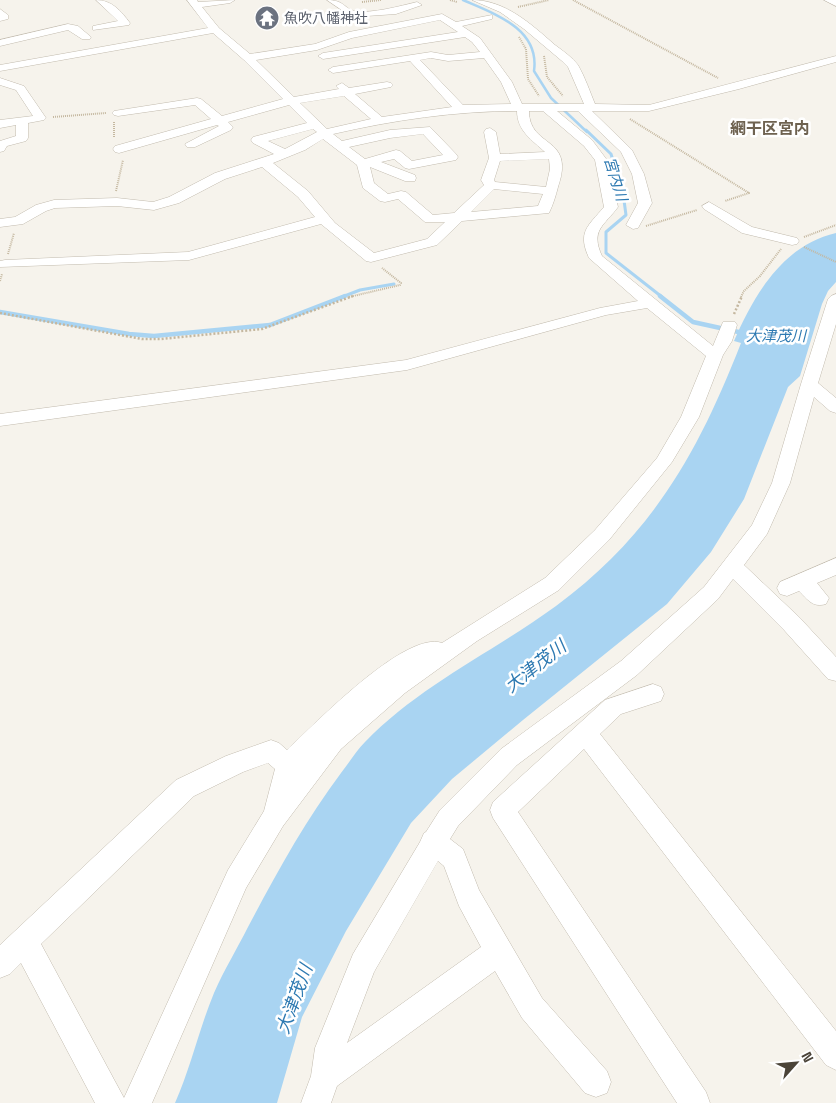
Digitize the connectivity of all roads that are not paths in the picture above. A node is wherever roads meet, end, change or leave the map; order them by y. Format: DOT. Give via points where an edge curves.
graph roads {
  1 [pos="101,0"];
  2 [pos="230,0"];
  3 [pos="332,0"];
  4 [pos="477,0"];
  5 [pos="829,0"];
  6 [pos="194,3"];
  7 [pos="836,3"];
  8 [pos="417,4"];
  9 [pos="391,7"];
  10 [pos="0,12"];
  11 [pos="489,17"];
  12 [pos="0,18"];
  13 [pos="413,22"];
  14 [pos="454,25"];
  15 [pos="97,28"];
  16 [pos="215,30"];
  17 [pos="468,34"];
  18 [pos="86,37"];
  19 [pos="0,43"];
  20 [pos="317,47"];
  21 [pos="487,55"];
  22 [pos="323,56"];
  23 [pos="248,58"];
  24 [pos="412,58"];
  25 [pos="836,59"];
  26 [pos="1,67"];
  27 [pos="333,70"];
  28 [pos="0,81"];
  29 [pos="387,86"];
  30 [pos="346,92"];
  31 [pos="289,101"];
  32 [pos="546,107"];
  33 [pos="586,107"];
  34 [pos="520,108"];
  35 [pos="460,109"];
  36 [pos="118,113"];
  37 [pos="220,120"];
  38 [pos="380,120"];
  39 [pos="22,121"];
  40 [pos="0,124"];
  41 [pos="319,129"];
  42 [pos="490,132"];
  43 [pos="384,136"];
  44 [pos="191,144"];
  45 [pos="340,145"];
  46 [pos="0,148"];
  47 [pos="119,149"];
  48 [pos="284,154"];
  49 [pos="396,154"];
  50 [pos="554,155"];
  51 [pos="495,158"];
  52 [pos="264,162"];
  53 [pos="366,163"];
  54 [pos="410,178"];
  55 [pos="491,185"];
  56 [pos="550,191"];
  57 [pos="709,206"];
  58 [pos="459,217"];
  59 [pos="324,219"];
  60 [pos="0,223"];
  61 [pos="633,225"];
  62 [pos="794,242"];
  63 [pos="5,264"];
  64 [pos="836,298"];
  65 [pos="652,303"];
  66 [pos="729,325"];
  67 [pos="720,348"];
  68 [pos="809,384"];
  69 [pos="836,407"];
  70 [pos="0,420"];
  71 [pos="732,566"];
  72 [pos="836,566"];
  73 [pos="819,598"];
  74 [pos="469,635"];
  75 [pos="836,672"];
  76 [pos="652,694"];
  77 [pos="585,733"];
  78 [pos="288,765"];
  79 [pos="274,818"];
  80 [pos="433,842"];
  81 [pos="24,940"];
  82 [pos="498,951"];
  83 [pos="0,964"];
  84 [pos="836,1055"];
  85 [pos="326,1076"];
  86 [pos="596,1082"];
  87 [pos="111,1103"];
  88 [pos="136,1103"];
  89 [pos="316,1103"];
  90 [pos="695,1103"];
  1 -- 15 [label="street" via="125,23"];
  2 -- 6 [label="street"];
  3 -- 9 [label="street" via="352,14"];
  4 -- 33 [label="street" via="503,10 542,38 572,66"];
  5 -- 7 [label="street"];
  6 -- 16 [label="street"];
  8 -- 9 [label="street"];
  9 -- 13 [label="street"];
  10 -- 12 [label="street" via="5,17"];
  11 -- 14 [label="street"];
  13 -- 14 [label="street" via="438,17"];
  13 -- 20 [label="street" via="349,35"];
  14 -- 17 [label="street"];
  16 -- 23 [label="street"];
  16 -- 26 [label="street"];
  17 -- 21 [label="street"];
  17 -- 22 [label="street"];
  18 -- 19 [label="street" via="68,27"];
  20 -- 22 [label="street"];
  20 -- 23 [label="street"];
  21 -- 24 [label="street" via="448,58 431,54"];
  21 -- 34 [label="street"];
  22 -- 27 [label="street"];
  23 -- 31 [label="street"];
  24 -- 27 [label="street"];
  24 -- 35 [label="street"];
  25 -- 33 [label="street" via="649,108"];
  27 -- 30 [label="street"];
  28 -- 39 [label="street" via="20,88 40,118"];
  29 -- 30 [label="street"];
  30 -- 31 [label="street"];
  30 -- 38 [label="street"];
  31 -- 37 [label="street"];
  31 -- 41 [label="street"];
  32 -- 33 [label="street"];
  32 -- 34 [label="street"];
  32 -- 65 [label="street" via="588,143 601,160 611,207 590,231 589,244 596,258"];
  33 -- 61 [label="street" via="601,128 631,158 638,174 645,203"];
  34 -- 35 [label="street"];
  34 -- 50 [label="street" via="527,129"];
  35 -- 38 [label="street"];
  36 -- 37 [label="street" via="197,101"];
  37 -- 44 [label="street" via="227,128"];
  37 -- 47 [label="street"];
  38 -- 41 [label="street"];
  38 -- 43 [label="street"];
  39 -- 40 [label="street"];
  39 -- 46 [label="street" via="22,138 2,144"];
  41 -- 45 [label="street"];
  41 -- 48 [label="street" via="301,147"];
  41 -- 48 [label="street" via="258,140"];
  42 -- 51 [label="street"];
  43 -- 45 [label="street"];
  43 -- 49 [label="street"];
  43 -- 49 [label="street" via="426,130 452,157 409,164"];
  45 -- 53 [label="street"];
  48 -- 52 [label="street"];
  49 -- 53 [label="street"];
  50 -- 51 [label="street"];
  50 -- 56 [label="street" via="558,166"];
  51 -- 55 [label="street" via="488,180"];
  52 -- 59 [label="street" via="303,194"];
  52 -- 60 [label="street" via="220,176 174,200 154,206 117,202 54,204 18,221"];
  53 -- 54 [label="street"];
  53 -- 58 [label="street" via="368,185 385,198 401,195 430,219"];
  55 -- 56 [label="street"];
  55 -- 58 [label="street"];
  56 -- 58 [label="street" via="544,210"];
  57 -- 62 [label="street" via="747,230"];
  58 -- 59 [label="street" via="432,242 371,258"];
  59 -- 63 [label="street" via="190,256"];
  64 -- 68 [label="street"];
  65 -- 67 [label="street" via="694,340"];
  65 -- 70 [label="street" via="606,311 407,365"];
  66 -- 67 [label="street"];
  67 -- 74 [label="street" via="690,417 663,462 602,535 552,584"];
  68 -- 69 [label="street"];
  68 -- 71 [label="street" via="781,483 760,529"];
  71 -- 75 [label="street"];
  71 -- 80 [label="street" via="712,593 629,668 509,757 449,818"];
  72 -- 73 [label="street" via="794,585"];
  74 -- 78 [label="street" via="409,660 383,676"];
  74 -- 79 [label="street" via="397,686 333,742"];
  76 -- 77 [label="street" via="613,707"];
  77 -- 84 [label="street"];
  77 -- 90 [label="street" via="502,810"];
  78 -- 79 [label="street"];
  78 -- 81 [label="street" via="271,751 185,788"];
  79 -- 88 [label="street" via="237,879"];
  80 -- 82 [label="street" via="454,858 468,897"];
  80 -- 85 [label="street" via="363,964 330,1048"];
  81 -- 83 [label="street"];
  81 -- 87 [label="street"];
  82 -- 85 [label="street"];
  82 -- 86 [label="street" via="532,1008"];
  85 -- 89 [label="street"];
}
